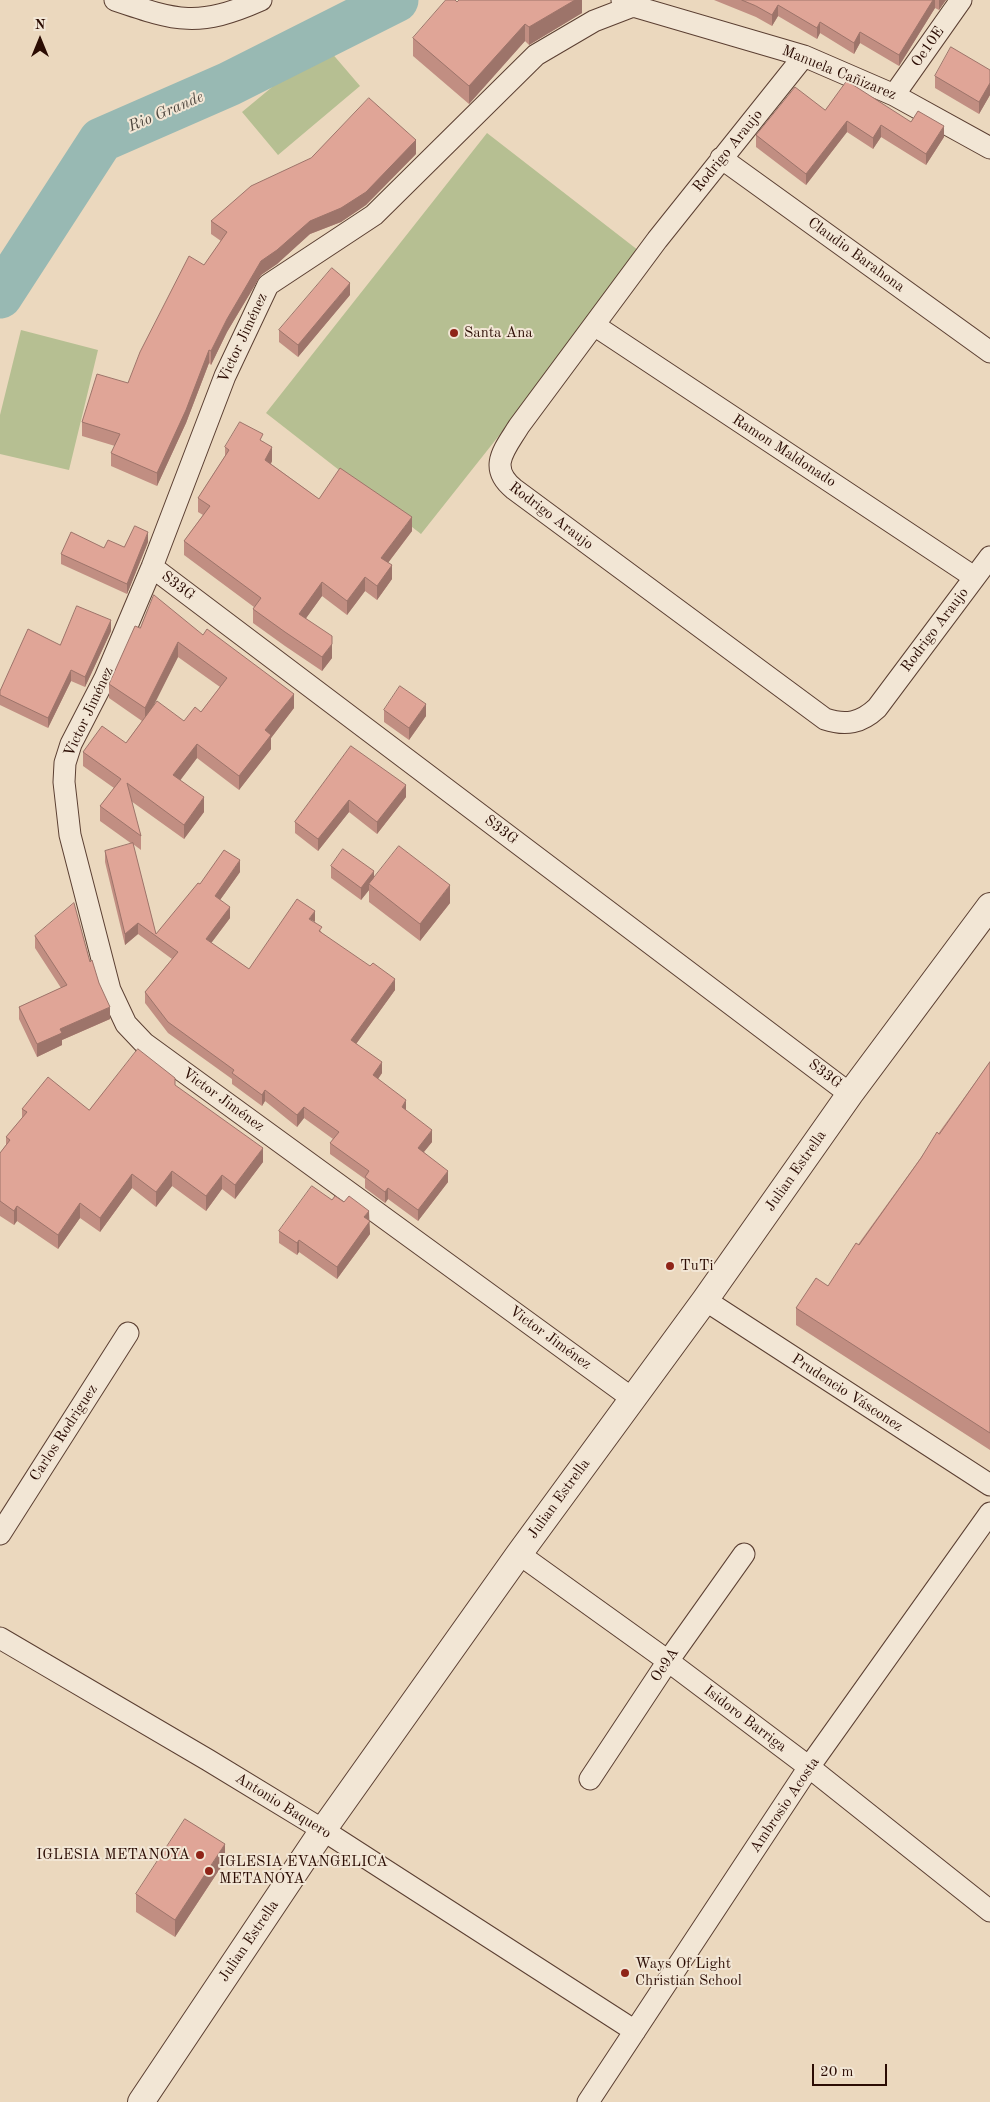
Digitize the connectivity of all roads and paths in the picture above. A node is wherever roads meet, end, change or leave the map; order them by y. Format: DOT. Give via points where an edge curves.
graph roads {
  1 [pos="115,0"];
  2 [pos="261,0"];
  3 [pos="961,0"];
  4 [pos="627,3"];
  5 [pos="804,56"];
  6 [pos="894,95"];
  7 [pos="990,148"];
  8 [pos="721,158"];
  9 [pos="594,325"];
  10 [pos="990,352"];
  11 [pos="990,557"];
  12 [pos="152,567"];
  13 [pos="974,577"];
  14 [pos="990,906"];
  15 [pos="850,1094"];
  16 [pos="705,1300"];
  17 [pos="128,1333"];
  18 [pos="633,1399"];
  19 [pos="990,1485"];
  20 [pos="990,1513"];
  21 [pos="0,1534"];
  22 [pos="518,1554"];
  23 [pos="744,1554"];
  24 [pos="0,1638"];
  25 [pos="668,1661"];
  26 [pos="809,1767"];
  27 [pos="590,1779"];
  28 [pos="323,1830"];
  29 [pos="990,1911"];
  30 [pos="635,2032"];
  31 [pos="141,2102"];
  32 [pos="588,2102"];
  1 -- 2 [label="street" via="167,17 198,19 232,13"];
  3 -- 6 [label="street, Oe10E"];
  4 -- 5 [label="street, Manuela Cañizarez"];
  4 -- 12 [label="street, Victor Jiménez" via="536,55 374,215 268,285 225,376"];
  5 -- 6 [label="street, Manuela Cañizarez"];
  5 -- 8 [label="street, Rodrigo Araujo"];
  6 -- 7 [label="street, Manuela Cañizarez"];
  8 -- 9 [label="street, Rodrigo Araujo"];
  8 -- 10 [label="street, Claudio Barahona"];
  9 -- 13 [label="street, Ramon Maldonado"];
  9 -- 13 [label="street, Rodrigo Araujo" via="503,451 502,476 522,495 825,719 848,724 869,716"];
  11 -- 13 [label="street, Rodrigo Araujo"];
  12 -- 15 [label="street, S33G"];
  12 -- 18 [label="street, Victor Jiménez" via="65,763 70,835 110,990 126,1024 144,1043"];
  14 -- 15 [label="street, Julian Estrella"];
  15 -- 16 [label="street, Julian Estrella"];
  16 -- 18 [label="street, Julian Estrella"];
  16 -- 19 [label="street, Prudencio Vásconez"];
  17 -- 21 [label="street, Carlos Rodriguez"];
  18 -- 22 [label="street, Julian Estrella"];
  20 -- 26 [label="street, Ambrosio Acosta"];
  22 -- 25 [label="street, Isidoro Barriga"];
  22 -- 28 [label="street, Julian Estrella"];
  23 -- 25 [label="street, Oe9A"];
  24 -- 28 [label="street, Antonio Baquero"];
  25 -- 26 [label="street, Isidoro Barriga"];
  25 -- 27 [label="street, Oe9A"];
  26 -- 29 [label="street, Isidoro Barriga"];
  26 -- 30 [label="street, Ambrosio Acosta"];
  28 -- 30 [label="street, Antonio Baquero"];
  28 -- 31 [label="street, Julian Estrella"];
  30 -- 32 [label="street, Ambrosio Acosta"];
}
